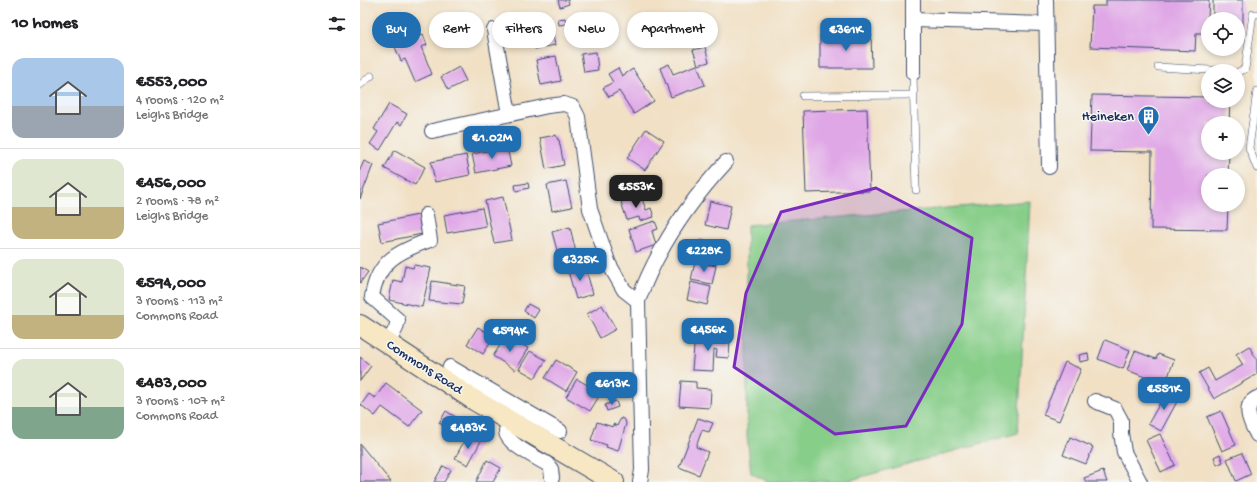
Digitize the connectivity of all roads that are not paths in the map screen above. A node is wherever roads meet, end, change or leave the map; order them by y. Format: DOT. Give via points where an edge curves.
graph roads {
  1 [pos="913,0"];
  2 [pos="1046,0"];
  3 [pos="1257,14"];
  4 [pos="913,20"];
  5 [pos="1046,24"];
  6 [pos="497,48"];
  7 [pos="1158,67"];
  8 [pos="1245,68"];
  9 [pos="1201,69"];
  10 [pos="913,73"];
  11 [pos="371,76"];
  12 [pos="360,85"];
  13 [pos="1257,91"];
  14 [pos="913,94"];
  15 [pos="803,96"];
  16 [pos="509,114"];
  17 [pos="432,131"];
  18 [pos="726,162"];
  19 [pos="1049,167"];
  20 [pos="1257,168"];
  21 [pos="916,190"];
  22 [pos="426,215"];
  23 [pos="638,301"];
  24 [pos="360,325"];
  25 [pos="388,344"];
  26 [pos="450,367"];
  27 [pos="1257,398"];
  28 [pos="1095,401"];
  29 [pos="514,414"];
  30 [pos="560,431"];
  31 [pos="1257,435"];
  32 [pos="552,478"];
  33 [pos="614,482"];
  34 [pos="640,482"];
  35 [pos="1140,482"];
  1 -- 4 [label="street"];
  2 -- 5 [label="street"];
  3 -- 8 [label="lane" via="1253,14"];
  4 -- 5 [label="street"];
  4 -- 10 [label="street"];
  5 -- 19 [label="street"];
  6 -- 16 [label="street"];
  7 -- 9 [label="lane"];
  10 -- 14 [label="lane"];
  11 -- 12 [label="lane"];
  13 -- 20 [label="lane" via="1249,148"];
  14 -- 15 [label="lane"];
  14 -- 21 [label="lane"];
  16 -- 17 [label="street"];
  16 -- 23 [label="street" via="564,104 573,107 578,117 590,209 609,264 624,290"];
  18 -- 23 [label="street" via="700,190 661,252"];
  22 -- 25 [label="street" via="430,240 394,255 382,269 373,286 372,297 398,320"];
  23 -- 34 [label="street" via="642,470"];
  24 -- 25 [label="street, Commons Road"];
  25 -- 29 [label="street, Commons Road"];
  26 -- 29 [label="street"];
  27 -- 31 [label="street" via="1248,406"];
  28 -- 35 [label="street" via="1115,409 1121,420 1124,452"];
  29 -- 30 [label="street"];
  29 -- 32 [label="street" via="506,431 508,438 547,464"];
  29 -- 33 [label="street, Commons Road"];
}
